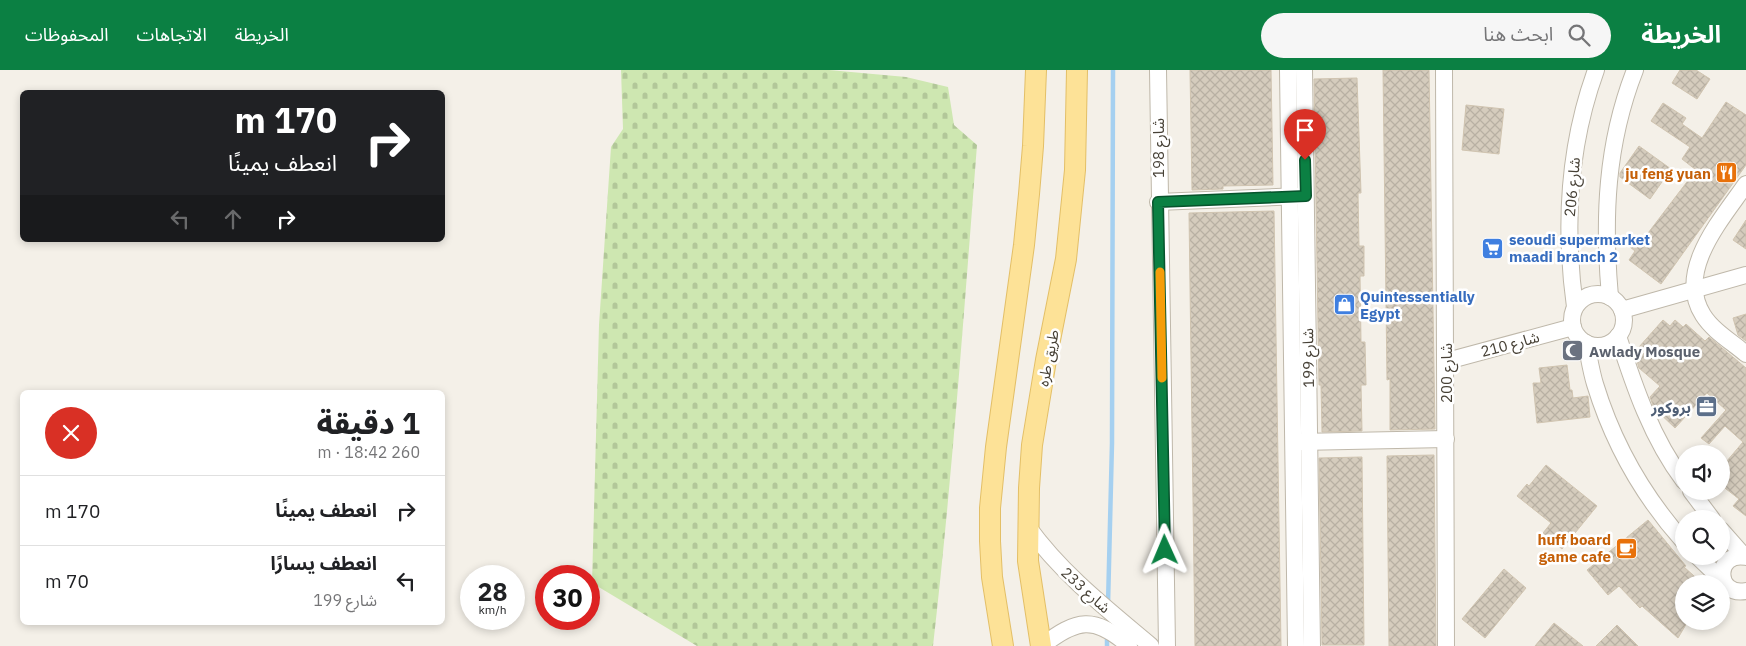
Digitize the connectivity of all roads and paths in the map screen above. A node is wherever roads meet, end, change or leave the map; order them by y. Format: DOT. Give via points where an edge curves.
graph roads {
  1 [pos="1036,70"];
  2 [pos="1077,70"];
  3 [pos="1158,70"];
  4 [pos="1288,70"];
  5 [pos="1304,70"];
  6 [pos="1444,70"];
  7 [pos="1596,70"];
  8 [pos="1636,70"];
  9 [pos="1746,184"];
  10 [pos="1298,196"];
  11 [pos="1158,202"];
  12 [pos="1746,275"];
  13 [pos="1694,290"];
  14 [pos="1610,297"];
  15 [pos="1575,307"];
  16 [pos="1622,310"];
  17 [pos="1573,327"];
  18 [pos="1618,336"];
  19 [pos="1586,343"];
  20 [pos="1746,354"];
  21 [pos="1446,361"];
  22 [pos="1446,440"];
  23 [pos="1302,442"];
  24 [pos="1675,467"];
  25 [pos="1028,527"];
  26 [pos="1675,532"];
  27 [pos="1730,540"];
  28 [pos="1745,556"];
  29 [pos="1706,565"];
  30 [pos="1717,575"];
  31 [pos="1722,575"];
  32 [pos="1730,587"];
  33 [pos="1744,595"];
  34 [pos="1003,646"];
  35 [pos="1041,646"];
  36 [pos="1128,646"];
  37 [pos="1151,646"];
  38 [pos="1166,646"];
  39 [pos="1296,646"];
  40 [pos="1312,646"];
  41 [pos="1446,646"];
  1 -- 34 [label="main road" via="1027,211 990,508 992,577"];
  2 -- 25 [label="main road, طريق طره" via="1069,233 1032,445"];
  3 -- 11 [label="street, شارع 198"];
  4 -- 10 [label="street, شارع 199"];
  5 -- 10 [label="street, شارع 199"];
  6 -- 21 [label="street, شارع 200"];
  7 -- 15 [label="street, شارع 206" via="1574,155 1570,193 1568,231"];
  8 -- 14 [label="street" via="1620,116 1611,160 1606,206"];
  9 -- 13 [label="street" via="1708,239 1696,272"];
  10 -- 11 [label="street"];
  10 -- 23 [label="street, شارع 199"];
  11 -- 38 [label="street, شارع 198"];
  12 -- 13 [label="street"];
  13 -- 16 [label="street"];
  13 -- 20 [label="street" via="1704,317"];
  14 -- 15 [label="street" via="1590,295"];
  14 -- 16 [label="street"];
  15 -- 17 [label="street"];
  16 -- 18 [label="street" via="1624,319"];
  17 -- 19 [label="street"];
  17 -- 21 [label="street, شارع 210"];
  18 -- 19 [label="street" via="1603,345"];
  18 -- 24 [label="street" via="1634,386 1655,433"];
  19 -- 26 [label="street" via="1594,383 1624,457"];
  21 -- 22 [label="street, شارع 200"];
  22 -- 23 [label="street"];
  22 -- 41 [label="street, شارع 200"];
  23 -- 39 [label="street, شارع 199"];
  23 -- 40 [label="street, شارع 199"];
  25 -- 35 [label="main road, طريق طره" via="1028,561"];
  25 -- 37 [label="street, شارع 233" via="1070,576"];
  27 -- 28 [label="street"];
  28 -- 31 [label="street" via="1726,562"];
  29 -- 30 [label="street"];
  32 -- 33 [label="street"];
  35 -- 36 [label="street, شارع 233" via="1068,628 1086,624 1107,629"];
}
